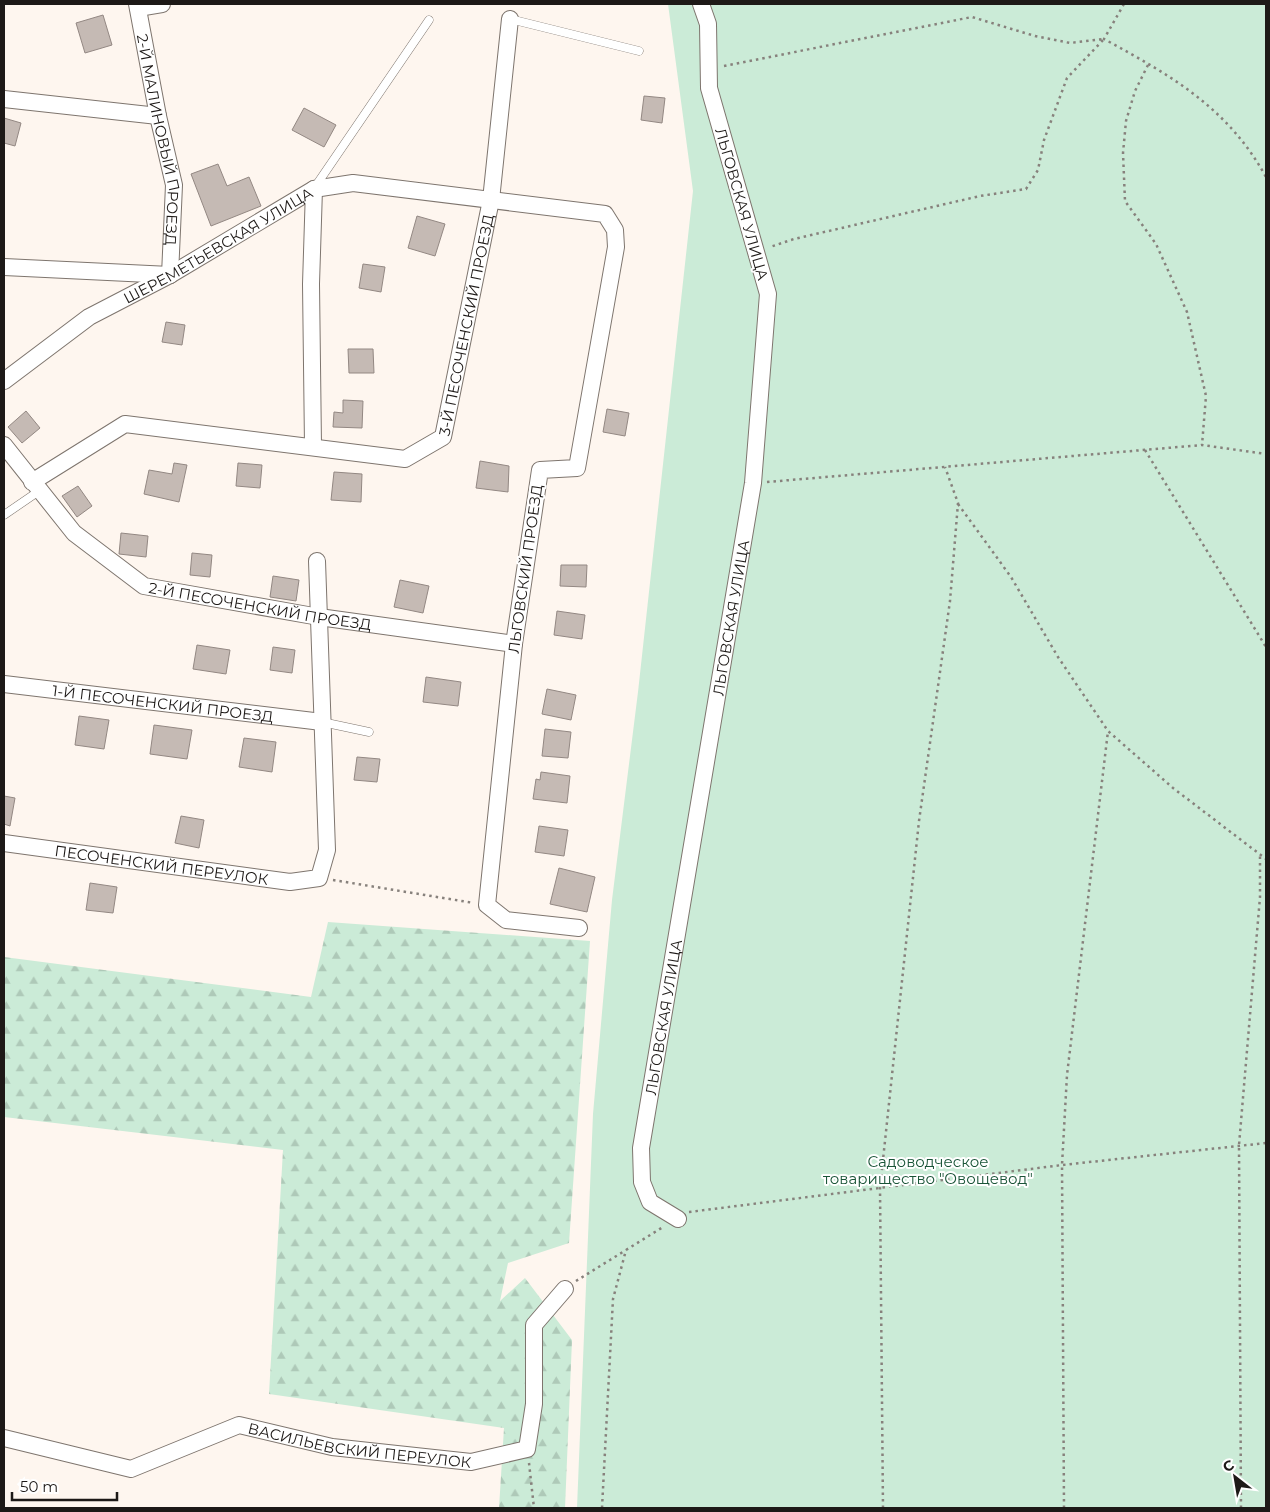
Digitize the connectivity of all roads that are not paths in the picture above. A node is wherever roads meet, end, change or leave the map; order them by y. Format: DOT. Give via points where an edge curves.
graph roads {
  1 [pos="162,4"];
  2 [pos="701,4"];
  3 [pos="138,6"];
  4 [pos="510,19"];
  5 [pos="429,20"];
  6 [pos="640,51"];
  7 [pos="4,99"];
  8 [pos="158,116"];
  9 [pos="314,189"];
  10 [pos="491,200"];
  11 [pos="605,214"];
  12 [pos="4,267"];
  13 [pos="170,275"];
  14 [pos="4,381"];
  15 [pos="4,445"];
  16 [pos="313,446"];
  17 [pos="36,486"];
  18 [pos="4,515"];
  19 [pos="317,561"];
  20 [pos="318,618"];
  21 [pos="514,644"];
  22 [pos="4,684"];
  23 [pos="322,722"];
  24 [pos="369,732"];
  25 [pos="4,843"];
  26 [pos="578,928"];
  27 [pos="678,1219"];
  28 [pos="564,1289"];
  29 [pos="4,1438"];
  1 -- 3 [label="street"];
  2 -- 27 [label="street, ЛЬГОВСКАЯ УЛИЦА" via="708,24 709,88 768,294 753,483 641,1148 642,1182 650,1202"];
  3 -- 8 [label="street, 2-Й МАЛИНОВЫЙ ПРОЕЗД"];
  4 -- 6 [label="lane"];
  4 -- 10 [label="street, 3-Й ПЕСОЧЕНСКИЙ ПРОЕЗД"];
  5 -- 9 [label="lane"];
  7 -- 8 [label="street"];
  8 -- 13 [label="street, 2-Й МАЛИНОВЫЙ ПРОЕЗД" via="174,185"];
  9 -- 10 [label="street, ШЕРЕМЕТЬЕВСКАЯ УЛИЦА" via="352,182"];
  9 -- 13 [label="street, ШЕРЕМЕТЬЕВСКАЯ УЛИЦА"];
  9 -- 16 [label="street" via="311,284"];
  10 -- 11 [label="street, ШЕРЕМЕТЬЕВСКАЯ УЛИЦА"];
  10 -- 16 [label="street, 3-Й ПЕСОЧЕНСКИЙ ПРОЕЗД" via="443,437 405,459"];
  11 -- 21 [label="street, ЛЬГОВСКИЙ ПРОЕЗД" via="615,230 616,247 578,468 540,470"];
  12 -- 13 [label="street"];
  13 -- 14 [label="street, ШЕРЕМЕТЬЕВСКАЯ УЛИЦА" via="90,317"];
  15 -- 17 [label="street, 2-Й ПЕСОЧЕНСКИЙ ПРОЕЗД"];
  16 -- 17 [label="street, 3-Й ПЕСОЧЕНСКИЙ ПРОЕЗД" via="125,424"];
  17 -- 18 [label="lane"];
  17 -- 20 [label="street, 2-Й ПЕСОЧЕНСКИЙ ПРОЕЗД" via="74,533 144,586"];
  19 -- 20 [label="street"];
  20 -- 21 [label="street, 2-Й ПЕСОЧЕНСКИЙ ПРОЕЗД"];
  20 -- 23 [label="street"];
  21 -- 26 [label="street, ЛЬГОВСКИЙ ПРОЕЗД" via="488,905 506,920"];
  22 -- 23 [label="street, 1-Й ПЕСОЧЕНСКИЙ ПРОЕЗД"];
  23 -- 24 [label="lane"];
  23 -- 25 [label="street, ПЕСОЧЕНСКИЙ ПЕРЕУЛОК" via="327,850 319,878 290,882"];
  28 -- 29 [label="street, ВАСИЛЬЕВСКИЙ ПЕРЕУЛОК" via="534,1325 534,1404 527,1449 471,1462 332,1447 239,1425 131,1469"];
}
